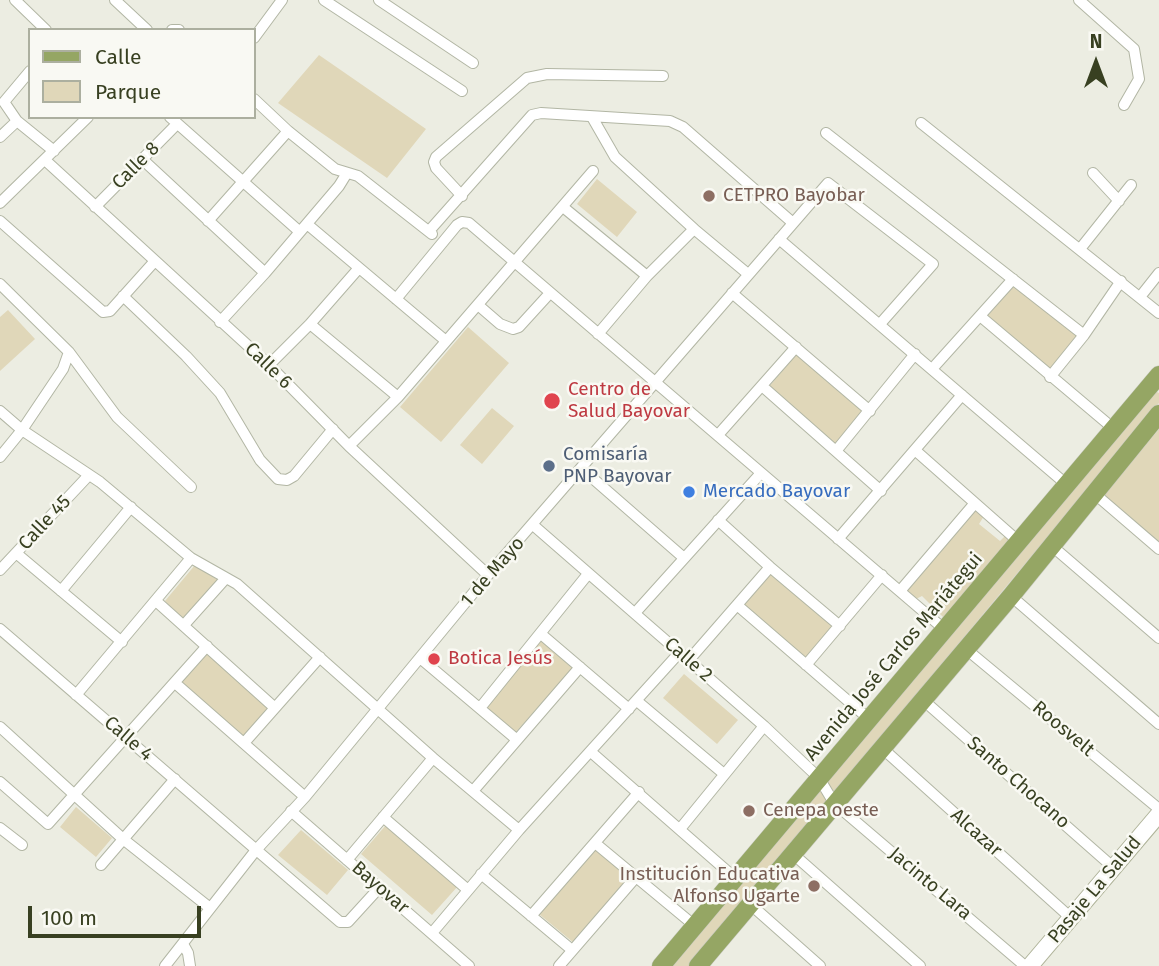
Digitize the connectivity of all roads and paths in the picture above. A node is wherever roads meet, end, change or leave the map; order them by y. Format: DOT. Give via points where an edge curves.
graph roads {
  1 [pos="15,0"];
  2 [pos="115,0"];
  3 [pos="282,0"];
  4 [pos="324,0"];
  5 [pos="379,0"];
  6 [pos="1079,0"];
  7 [pos="44,28"];
  8 [pos="145,28"];
  9 [pos="256,35"];
  10 [pos="473,63"];
  11 [pos="28,74"];
  12 [pos="663,76"];
  13 [pos="463,91"];
  14 [pos="256,101"];
  15 [pos="1124,105"];
  16 [pos="592,117"];
  17 [pos="86,119"];
  18 [pos="17,121"];
  19 [pos="173,121"];
  20 [pos="921,123"];
  21 [pos="288,131"];
  22 [pos="826,133"];
  23 [pos="0,138"];
  24 [pos="54,151"];
  25 [pos="142,159"];
  26 [pos="45,160"];
  27 [pos="593,171"];
  28 [pos="347,173"];
  29 [pos="1093,173"];
  30 [pos="244,183"];
  31 [pos="1131,185"];
  32 [pos="462,195"];
  33 [pos="1119,201"];
  34 [pos="0,203"];
  35 [pos="95,207"];
  36 [pos="563,207"];
  37 [pos="0,221"];
  38 [pos="208,221"];
  39 [pos="793,223"];
  40 [pos="304,228"];
  41 [pos="694,229"];
  42 [pos="429,231"];
  43 [pos="779,239"];
  44 [pos="443,242"];
  45 [pos="1080,249"];
  46 [pos="154,262"];
  47 [pos="515,263"];
  48 [pos="359,268"];
  49 [pos="265,273"];
  50 [pos="1159,273"];
  51 [pos="748,274"];
  52 [pos="647,276"];
  53 [pos="1013,279"];
  54 [pos="1121,281"];
  55 [pos="0,284"];
  56 [pos="550,293"];
  57 [pos="732,293"];
  58 [pos="123,296"];
  59 [pos="1140,297"];
  60 [pos="396,299"];
  61 [pos="478,305"];
  62 [pos="1159,313"];
  63 [pos="980,316"];
  64 [pos="220,322"];
  65 [pos="310,324"];
  66 [pos="880,324"];
  67 [pos="598,334"];
  68 [pos="1084,335"];
  69 [pos="446,341"];
  70 [pos="796,346"];
  71 [pos="69,352"];
  72 [pos="915,354"];
  73 [pos="269,365"];
  74 [pos="932,369"];
  75 [pos="1050,377"];
  76 [pos="1158,379"];
  77 [pos="654,382"];
  78 [pos="762,386"];
  79 [pos="962,396"];
  80 [pos="398,397"];
  81 [pos="0,411"];
  82 [pos="870,411"];
  83 [pos="1159,414"];
  84 [pos="333,429"];
  85 [pos="1114,429"];
  86 [pos="22,430"];
  87 [pos="718,435"];
  88 [pos="349,446"];
  89 [pos="836,451"];
  90 [pos="916,451"];
  91 [pos="0,457"];
  92 [pos="582,469"];
  93 [pos="761,473"];
  94 [pos="89,475"];
  95 [pos="1066,484"];
  96 [pos="191,487"];
  97 [pos="881,491"];
  98 [pos="1095,495"];
  99 [pos="975,503"];
  100 [pos="131,507"];
  101 [pos="718,520"];
  102 [pos="533,525"];
  103 [pos="838,539"];
  104 [pos="1018,541"];
  105 [pos="1052,547"];
  106 [pos="1159,549"];
  107 [pos="16,553"];
  108 [pos="191,558"];
  109 [pos="684,558"];
  110 [pos="770,567"];
  111 [pos="0,570"];
  112 [pos="588,574"];
  113 [pos="488,575"];
  114 [pos="882,575"];
  115 [pos="226,578"];
  116 [pos="61,591"];
  117 [pos="900,591"];
  118 [pos="1011,596"];
  119 [pos="156,601"];
  120 [pos="737,605"];
  121 [pos="635,613"];
  122 [pos="184,625"];
  123 [pos="840,626"];
  124 [pos="944,629"];
  125 [pos="2,634"];
  126 [pos="541,634"];
  127 [pos="1159,638"];
  128 [pos="122,642"];
  129 [pos="207,646"];
  130 [pos="966,649"];
  131 [pos="685,656"];
  132 [pos="320,657"];
  133 [pos="420,658"];
  134 [pos="806,665"];
  135 [pos="580,667"];
  136 [pos="174,683"];
  137 [pos="76,695"];
  138 [pos="922,699"];
  139 [pos="633,705"];
  140 [pos="275,708"];
  141 [pos="378,708"];
  142 [pos="480,708"];
  143 [pos="869,719"];
  144 [pos="1159,724"];
  145 [pos="764,726"];
  146 [pos="0,727"];
  147 [pos="126,738"];
  148 [pos="516,739"];
  149 [pos="244,743"];
  150 [pos="881,748"];
  151 [pos="592,752"];
  152 [pos="433,758"];
  153 [pos="724,774"];
  154 [pos="819,778"];
  155 [pos="175,779"];
  156 [pos="0,782"];
  157 [pos="473,791"];
  158 [pos="639,792"];
  159 [pos="75,796"];
  160 [pos="305,797"];
  161 [pos="834,803"];
  162 [pos="1159,809"];
  163 [pos="292,811"];
  164 [pos="1159,814"];
  165 [pos="383,817"];
  166 [pos="0,828"];
  167 [pos="680,829"];
  168 [pos="519,830"];
  169 [pos="123,839"];
  170 [pos="596,843"];
  171 [pos="22,845"];
  172 [pos="256,850"];
  173 [pos="792,853"];
  174 [pos="347,860"];
  175 [pos="101,865"];
  176 [pos="1114,868"];
  177 [pos="481,874"];
  178 [pos="636,877"];
  179 [pos="735,878"];
  180 [pos="379,888"];
  181 [pos="468,890"];
  182 [pos="750,904"];
  183 [pos="210,908"];
  184 [pos="531,916"];
  185 [pos="1071,918"];
  186 [pos="695,926"];
  187 [pos="432,933"];
  188 [pos="183,944"];
  189 [pos="572,950"];
  190 [pos="458,961"];
  191 [pos="706,961"];
  192 [pos="164,966"];
  193 [pos="190,966"];
  194 [pos="469,966"];
  195 [pos="559,966"];
  196 [pos="661,966"];
  197 [pos="820,966"];
  198 [pos="919,966"];
  199 [pos="1028,966"];
  1 -- 7 [label="street"];
  2 -- 8 [label="street"];
  3 -- 9 [label="street"];
  4 -- 13 [label="street"];
  5 -- 10 [label="street"];
  6 -- 15 [label="street" via="1135,49 1139,79"];
  11 -- 18 [label="street" via="4,102"];
  12 -- 32 [label="street" via="547,74 527,78 436,157 436,168"];
  14 -- 21 [label="street"];
  16 -- 32 [label="street" via="532,116"];
  16 -- 39 [label="street" via="670,121 683,127"];
  16 -- 41 [label="street" via="615,157"];
  17 -- 24 [label="street"];
  18 -- 23 [label="street"];
  18 -- 24 [label="street"];
  19 -- 25 [label="street, Calle 8"];
  19 -- 30 [label="street"];
  20 -- 45 [label="street"];
  21 -- 28 [label="street" via="335,169"];
  21 -- 30 [label="street"];
  22 -- 53 [label="street"];
  24 -- 26 [label="street"];
  25 -- 35 [label="street, Calle 8"];
  25 -- 38 [label="street"];
  26 -- 34 [label="street"];
  26 -- 35 [label="street, Calle 6"];
  27 -- 36 [label="street"];
  28 -- 40 [label="street"];
  28 -- 42 [label="street" via="358,176"];
  29 -- 33 [label="street"];
  30 -- 38 [label="street"];
  30 -- 40 [label="street"];
  31 -- 33 [label="street"];
  32 -- 42 [label="street"];
  33 -- 45 [label="street"];
  35 -- 46 [label="street, Calle 6"];
  36 -- 47 [label="street"];
  36 -- 52 [label="street"];
  37 -- 58 [label="street" via="103,312 110,311"];
  38 -- 49 [label="street"];
  39 -- 43 [label="street, 1 de Mayo"];
  39 -- 66 [label="street, 1 de Mayo" via="828,183 933,264"];
  40 -- 48 [label="street"];
  40 -- 49 [label="street"];
  41 -- 51 [label="street"];
  41 -- 52 [label="street"];
  42 -- 44 [label="street"];
  43 -- 51 [label="street, 1 de Mayo"];
  43 -- 66 [label="street"];
  44 -- 47 [label="street" via="457,225 469,223"];
  44 -- 60 [label="street"];
  45 -- 54 [label="street"];
  46 -- 58 [label="street"];
  46 -- 64 [label="street, Calle 6"];
  47 -- 56 [label="street"];
  47 -- 61 [label="street"];
  48 -- 60 [label="street"];
  48 -- 65 [label="street"];
  49 -- 64 [label="street"];
  50 -- 59 [label="street"];
  51 -- 57 [label="street, 1 de Mayo"];
  52 -- 67 [label="street"];
  53 -- 63 [label="street"];
  53 -- 68 [label="street"];
  54 -- 59 [label="street"];
  54 -- 68 [label="street"];
  55 -- 71 [label="street"];
  56 -- 61 [label="street" via="513,329"];
  56 -- 67 [label="street"];
  57 -- 70 [label="street"];
  57 -- 77 [label="street, 1 de Mayo"];
  58 -- 84 [label="street" via="220,393 260,460 278,479 294,476"];
  59 -- 62 [label="street"];
  60 -- 69 [label="street"];
  61 -- 69 [label="street"];
  63 -- 74 [label="street"];
  63 -- 75 [label="street"];
  64 -- 73 [label="street, Calle 6"];
  65 -- 73 [label="street"];
  65 -- 80 [label="street"];
  66 -- 72 [label="street"];
  67 -- 77 [label="street"];
  68 -- 75 [label="street"];
  69 -- 80 [label="street"];
  70 -- 78 [label="street"];
  70 -- 82 [label="street"];
  71 -- 86 [label="street" via="63,369"];
  71 -- 96 [label="street" via="117,417"];
  72 -- 74 [label="street"];
  72 -- 82 [label="street"];
  73 -- 84 [label="street, Calle 6"];
  74 -- 79 [label="street"];
  75 -- 85 [label="street"];
  76 -- 85 [label="main road, Avenida José Carlos Mariátegui"];
  77 -- 87 [label="street"];
  77 -- 92 [label="street, 1 de Mayo"];
  78 -- 87 [label="street"];
  78 -- 89 [label="street"];
  79 -- 90 [label="street"];
  79 -- 95 [label="street"];
  80 -- 88 [label="street"];
  81 -- 86 [label="street"];
  82 -- 89 [label="street"];
  83 -- 98 [label="main road"];
  84 -- 88 [label="street, Calle 6"];
  85 -- 95 [label="main road, Avenida José Carlos Mariátegui"];
  86 -- 91 [label="street"];
  86 -- 94 [label="street"];
  87 -- 93 [label="street"];
  88 -- 113 [label="street, Calle 6"];
  89 -- 97 [label="street"];
  90 -- 97 [label="street"];
  90 -- 99 [label="street"];
  92 -- 102 [label="street, 1 de Mayo"];
  92 -- 109 [label="street"];
  93 -- 101 [label="street"];
  93 -- 103 [label="street"];
  94 -- 100 [label="street"];
  94 -- 107 [label="street, Calle 45"];
  95 -- 104 [label="main road, Avenida José Carlos Mariátegui"];
  97 -- 103 [label="street"];
  98 -- 105 [label="main road"];
  98 -- 106 [label="street"];
  99 -- 104 [label="street"];
  99 -- 117 [label="street"];
  100 -- 108 [label="street"];
  100 -- 116 [label="street"];
  101 -- 109 [label="street"];
  101 -- 110 [label="street"];
  102 -- 112 [label="street, Calle 2"];
  102 -- 113 [label="street, 1 de Mayo"];
  103 -- 114 [label="street"];
  104 -- 124 [label="main road, Avenida José Carlos Mariátegui"];
  105 -- 118 [label="main road"];
  105 -- 127 [label="street"];
  107 -- 111 [label="street, Calle 45"];
  107 -- 116 [label="street"];
  108 -- 115 [label="street"];
  108 -- 119 [label="street"];
  109 -- 121 [label="street"];
  110 -- 120 [label="street"];
  110 -- 123 [label="street"];
  112 -- 121 [label="street, Calle 2"];
  112 -- 126 [label="street"];
  113 -- 133 [label="street, 1 de Mayo"];
  114 -- 117 [label="street"];
  114 -- 123 [label="street"];
  115 -- 122 [label="street"];
  115 -- 132 [label="street"];
  116 -- 128 [label="street"];
  117 -- 124 [label="street"];
  118 -- 130 [label="main road"];
  118 -- 144 [label="street"];
  119 -- 122 [label="street"];
  119 -- 128 [label="street"];
  120 -- 131 [label="street"];
  120 -- 134 [label="street"];
  121 -- 131 [label="street, Calle 2"];
  122 -- 129 [label="street"];
  123 -- 134 [label="street"];
  124 -- 143 [label="main road, Avenida José Carlos Mariátegui"];
  125 -- 137 [label="street, Calle 4"];
  126 -- 135 [label="street"];
  126 -- 142 [label="street"];
  128 -- 137 [label="street"];
  129 -- 136 [label="street"];
  129 -- 140 [label="street"];
  130 -- 138 [label="main road"];
  130 -- 162 [label="street, Roosvelt"];
  131 -- 139 [label="street"];
  131 -- 145 [label="street, Calle 2"];
  132 -- 140 [label="street"];
  132 -- 141 [label="street"];
  133 -- 141 [label="street, 1 de Mayo"];
  133 -- 142 [label="street"];
  134 -- 143 [label="street"];
  135 -- 139 [label="street"];
  135 -- 148 [label="street"];
  136 -- 147 [label="street"];
  136 -- 149 [label="street"];
  137 -- 147 [label="street, Calle 4"];
  138 -- 150 [label="main road"];
  138 -- 176 [label="street, Santo Chocano"];
  139 -- 151 [label="street"];
  139 -- 153 [label="street"];
  140 -- 149 [label="street"];
  141 -- 152 [label="street"];
  141 -- 160 [label="street, 1 de Mayo"];
  142 -- 148 [label="street"];
  143 -- 154 [label="main road, Avenida José Carlos Mariátegui"];
  145 -- 153 [label="street"];
  145 -- 154 [label="street, Calle 2"];
  146 -- 159 [label="street"];
  147 -- 155 [label="street, Calle 4"];
  147 -- 159 [label="street"];
  148 -- 157 [label="street"];
  149 -- 160 [label="street"];
  150 -- 161 [label="main road"];
  150 -- 185 [label="street, Alcazar"];
  151 -- 158 [label="street"];
  151 -- 168 [label="street"];
  152 -- 157 [label="street"];
  152 -- 165 [label="street"];
  153 -- 167 [label="street"];
  154 -- 161 [label="street, Calle 2"];
  154 -- 179 [label="main road, Avenida José Carlos Mariátegui"];
  155 -- 169 [label="street"];
  155 -- 172 [label="street, Calle 4"];
  156 -- 159 [label="street" via="48,824"];
  157 -- 168 [label="street"];
  158 -- 167 [label="street"];
  158 -- 170 [label="street"];
  159 -- 169 [label="street"];
  160 -- 163 [label="street, 1 de Mayo"];
  161 -- 173 [label="main road"];
  161 -- 199 [label="street, Jacinto Lara"];
  163 -- 172 [label="street, 1 de Mayo"];
  163 -- 174 [label="street, Bayovar"];
  164 -- 176 [label="street, Pasaje La Salud"];
  165 -- 174 [label="street"];
  165 -- 181 [label="street"];
  166 -- 171 [label="street"];
  167 -- 179 [label="street"];
  168 -- 177 [label="street"];
  169 -- 175 [label="street"];
  169 -- 183 [label="street"];
  170 -- 178 [label="street"];
  170 -- 184 [label="street"];
  172 -- 180 [label="street, Calle 4" via="344,923"];
  172 -- 183 [label="street, 1 de Mayo"];
  173 -- 182 [label="main road"];
  173 -- 198 [label="street"];
  174 -- 180 [label="street, Bayovar"];
  176 -- 185 [label="street, Pasaje La Salud"];
  177 -- 181 [label="street"];
  177 -- 184 [label="street"];
  178 -- 186 [label="street"];
  178 -- 189 [label="street"];
  179 -- 186 [label="main road, Avenida José Carlos Mariátegui"];
  180 -- 187 [label="street, Bayovar"];
  181 -- 187 [label="street"];
  182 -- 191 [label="main road"];
  182 -- 197 [label="street"];
  183 -- 188 [label="street, 1 de Mayo"];
  184 -- 189 [label="street"];
  185 -- 199 [label="street, Pasaje La Salud"];
  186 -- 196 [label="main road, Avenida José Carlos Mariátegui"];
  187 -- 190 [label="street, Bayovar"];
  188 -- 192 [label="street, 1 de Mayo"];
  188 -- 193 [label="street"];
  189 -- 195 [label="street"];
  190 -- 194 [label="street, Bayovar"];
}
